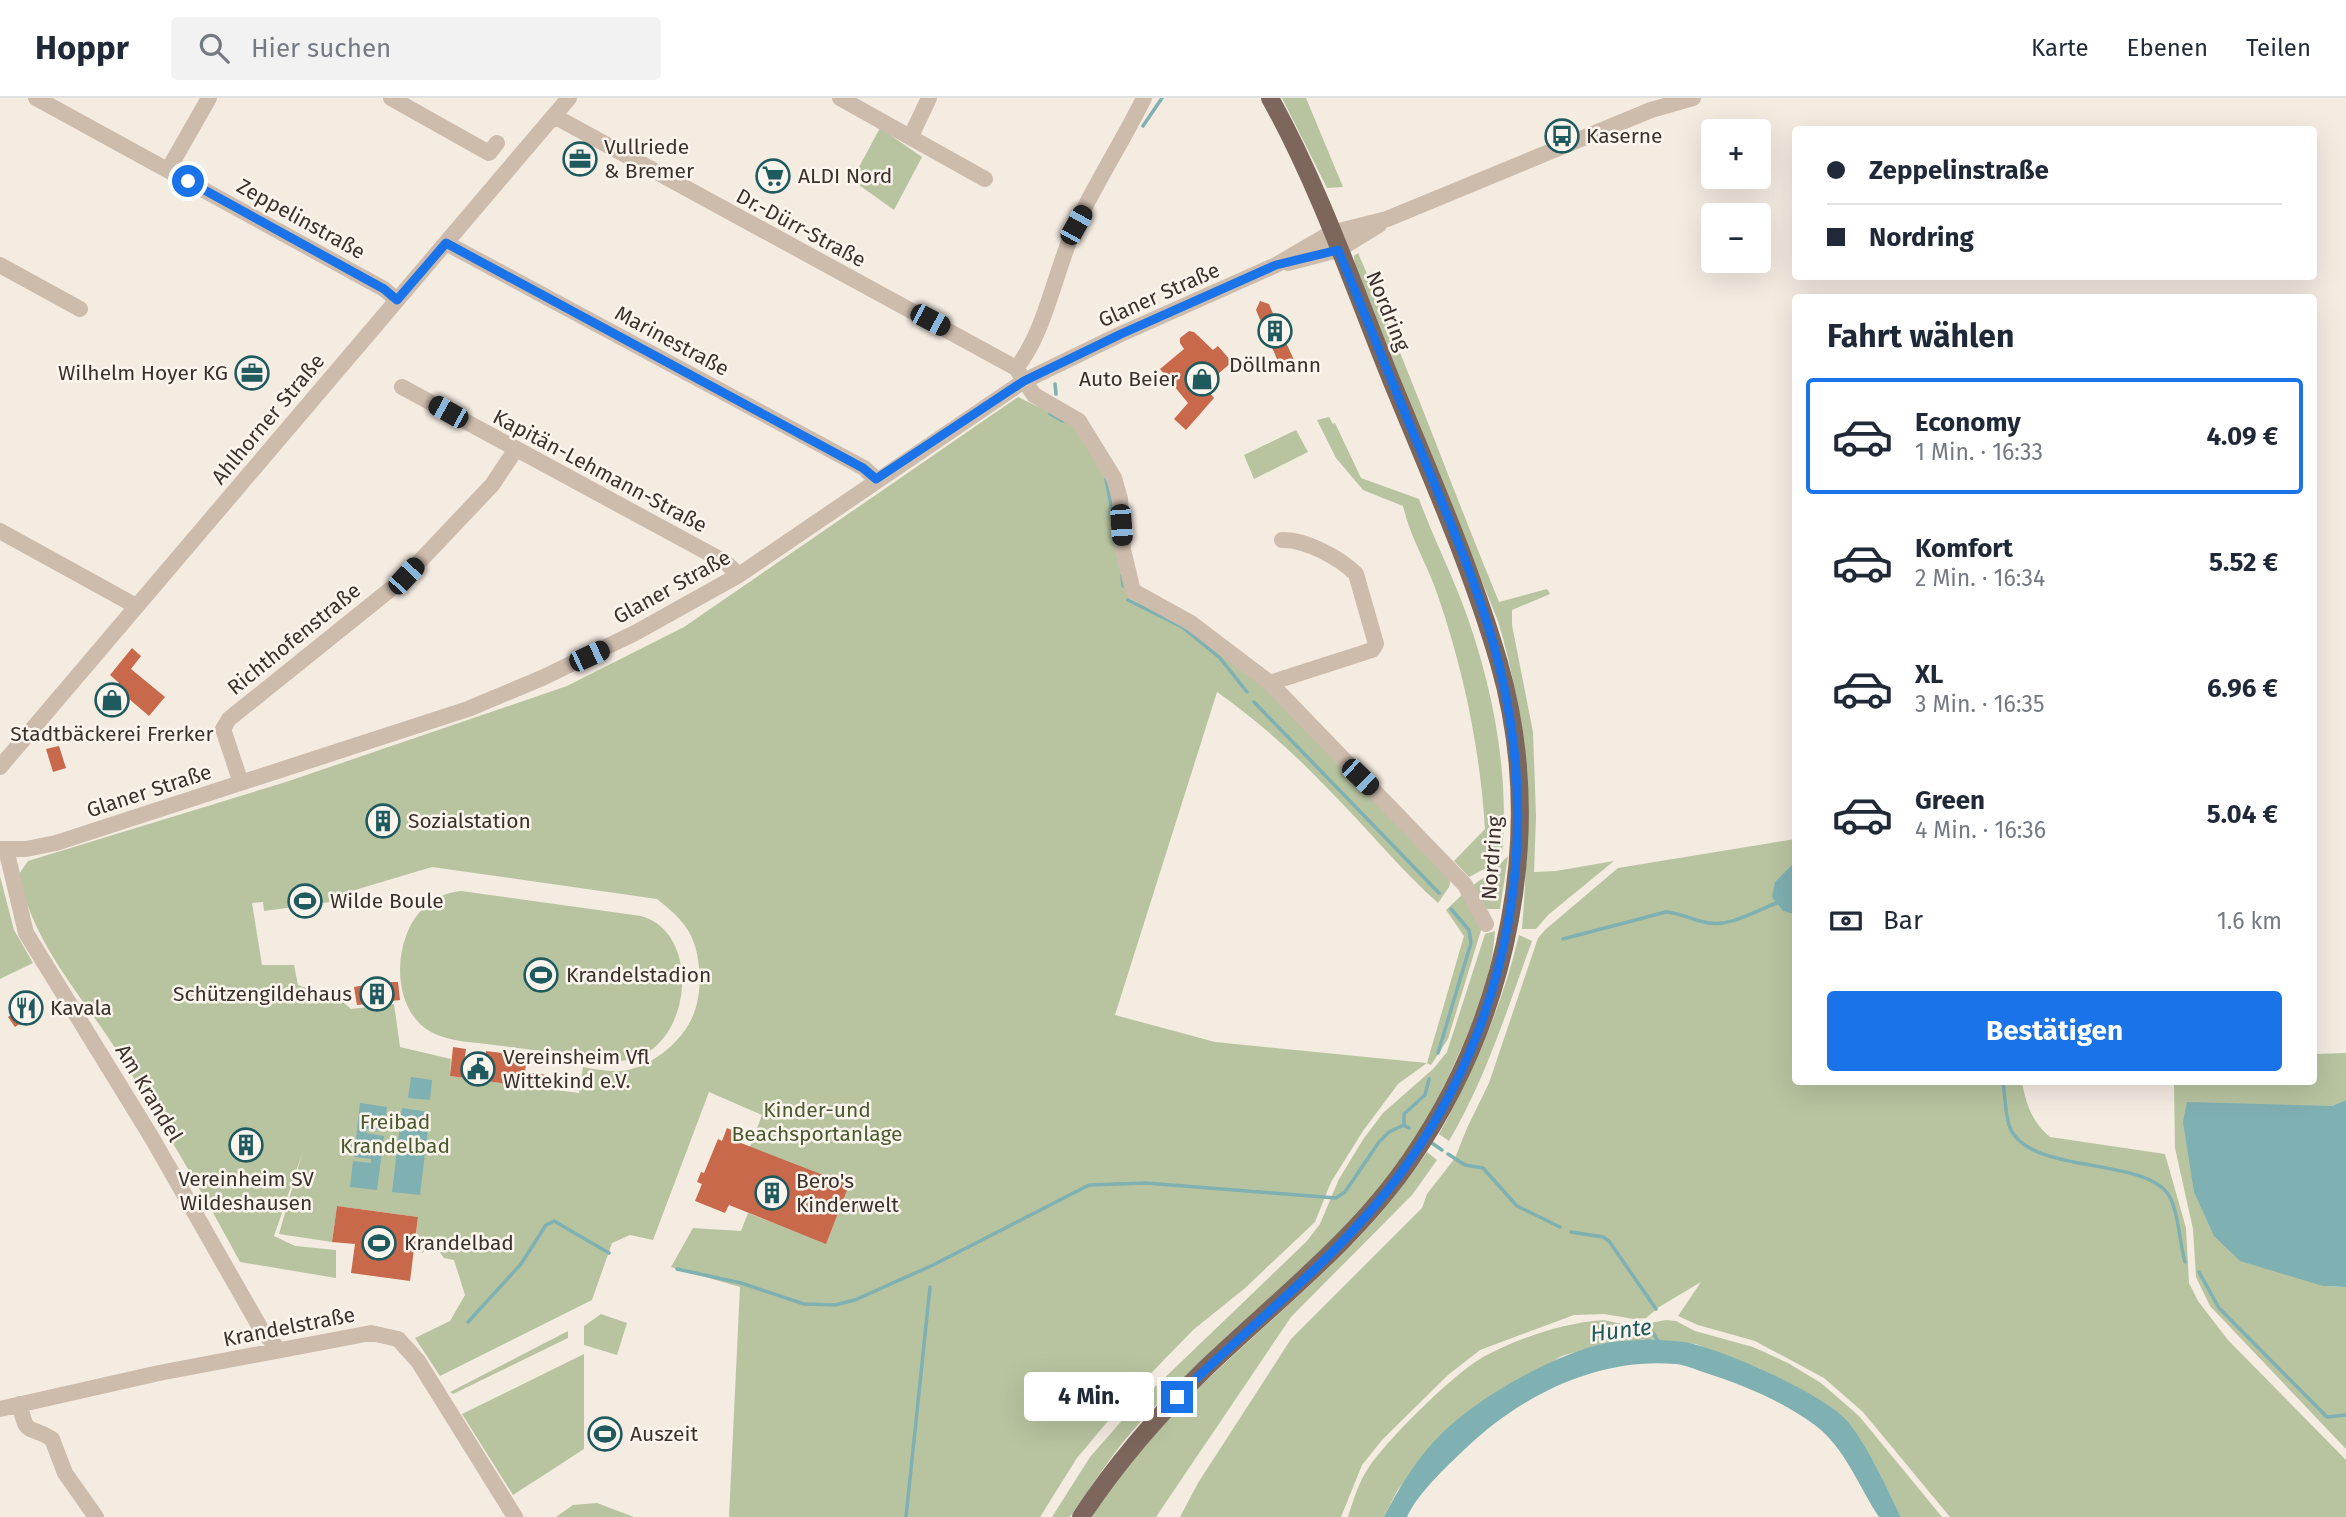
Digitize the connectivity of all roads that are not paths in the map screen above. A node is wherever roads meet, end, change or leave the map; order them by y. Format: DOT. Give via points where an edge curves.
graph roads {
  1 [pos="36,98"];
  2 [pos="209,98"];
  3 [pos="390,98"];
  4 [pos="569,98"];
  5 [pos="840,98"];
  6 [pos="929,98"];
  7 [pos="1144,98"];
  8 [pos="1270,98"];
  9 [pos="1693,98"];
  10 [pos="554,117"];
  11 [pos="911,136"];
  12 [pos="497,143"];
  13 [pos="168,170"];
  14 [pos="985,179"];
  15 [pos="1335,241"];
  16 [pos="446,243"];
  17 [pos="0,265"];
  18 [pos="397,300"];
  19 [pos="80,309"];
  20 [pos="1020,374"];
  21 [pos="402,387"];
  22 [pos="516,449"];
  23 [pos="876,479"];
  24 [pos="0,531"];
  25 [pos="1282,540"];
  26 [pos="739,575"];
  27 [pos="136,606"];
  28 [pos="1270,683"];
  29 [pos="0,767"];
  30 [pos="241,783"];
  31 [pos="3,849"];
  32 [pos="1486,924"];
  33 [pos="278,1349"];
  34 [pos="20,1404"];
  35 [pos="0,1409"];
  36 [pos="96,1517"];
  37 [pos="515,1517"];
  38 [pos="1081,1517"];
  1 -- 13 [label="street, Zeppelinstraße"];
  2 -- 13 [label="street"];
  3 -- 12 [label="street" via="489,153"];
  4 -- 10 [label="street, Ahlhorner Straße"];
  5 -- 11 [label="street"];
  6 -- 11 [label="street"];
  7 -- 20 [label="street" via="1076,225"];
  8 -- 15 [label="main road, Nordring"];
  9 -- 15 [label="street, Glaner Straße" via="1651,110"];
  10 -- 16 [label="street, Ahlhorner Straße"];
  10 -- 20 [label="street, Dr.-Dürr-Straße"];
  11 -- 14 [label="street"];
  13 -- 18 [label="street, Zeppelinstraße"];
  15 -- 20 [label="street, Glaner Straße"];
  15 -- 38 [label="main road, Nordring" via="1450,526 1499,666 1519,791 1512,905 1504,950 1465,1065 1409,1162 1329,1254 1148,1428"];
  16 -- 18 [label="street, Ahlhorner Straße"];
  16 -- 23 [label="street, Marinestraße"];
  17 -- 19 [label="street"];
  18 -- 27 [label="street, Ahlhorner Straße"];
  20 -- 23 [label="street, Glaner Straße"];
  20 -- 28 [label="street, Dr.-Dürr-Straße" via="1034,395 1079,421 1114,478 1133,591 1191,623"];
  21 -- 22 [label="street, Kapitän-Lehmann-Straße"];
  22 -- 26 [label="street, Kapitän-Lehmann-Straße" via="725,562"];
  22 -- 30 [label="street, Richthofenstraße" via="492,485 402,580 229,719 223,729"];
  23 -- 26 [label="street, Glaner Straße"];
  24 -- 27 [label="street"];
  25 -- 28 [label="street" via="1294,540 1356,574 1376,644 1372,650"];
  26 -- 30 [label="street, Glaner Straße" via="635,633 480,704"];
  27 -- 29 [label="street, Ahlhorner Straße"];
  28 -- 32 [label="street" via="1465,885"];
  30 -- 31 [label="street, Glaner Straße" via="56,843"];
  31 -- 33 [label="street, Am Krandel" via="26,933 152,1138 261,1329"];
  33 -- 34 [label="street, Krandelstraße"];
  33 -- 37 [label="street, Krandelstraße" via="371,1333 398,1339 418,1361"];
  34 -- 35 [label="street, Krandelstraße"];
  34 -- 36 [label="street" via="26,1427 52,1439 65,1474"];
}
